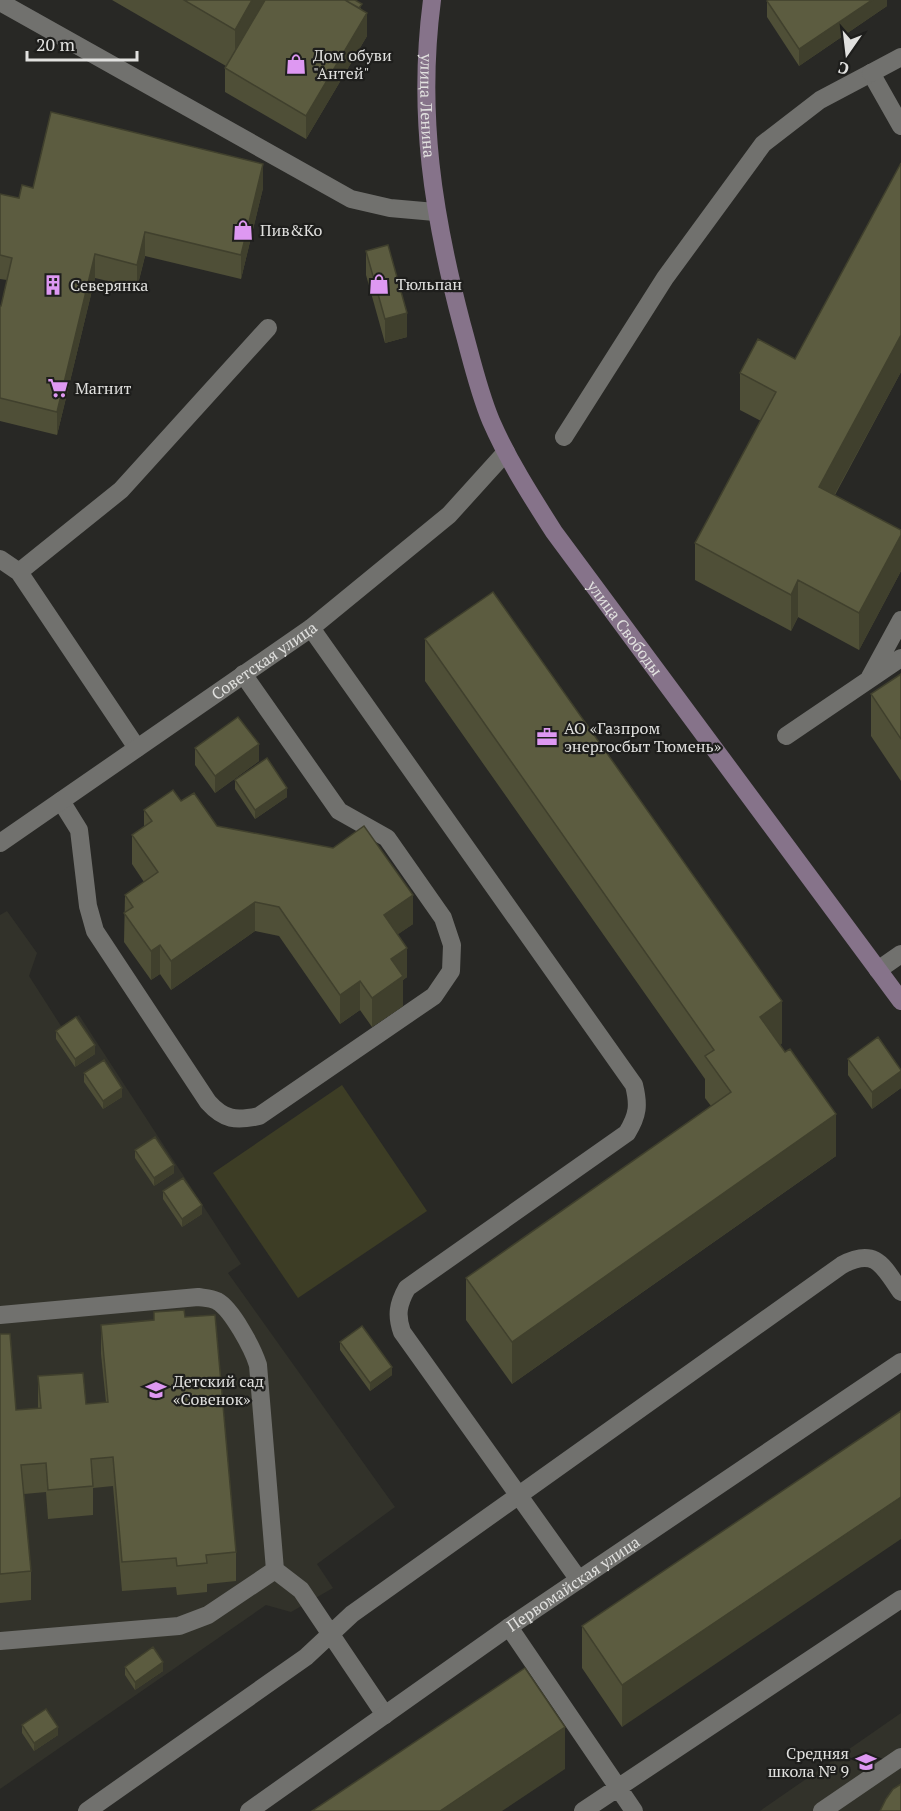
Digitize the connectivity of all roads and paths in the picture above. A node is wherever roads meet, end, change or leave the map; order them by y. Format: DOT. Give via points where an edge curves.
graph roads {
  1 [pos="432,0"];
  2 [pos="0,2"];
  3 [pos="901,57"];
  4 [pos="871,73"];
  5 [pos="901,126"];
  6 [pos="435,212"];
  7 [pos="268,328"];
  8 [pos="564,437"];
  9 [pos="506,452"];
  10 [pos="0,559"];
  11 [pos="19,572"];
  12 [pos="901,620"];
  13 [pos="311,628"];
  14 [pos="901,658"];
  15 [pos="243,674"];
  16 [pos="868,680"];
  17 [pos="786,736"];
  18 [pos="137,748"];
  19 [pos="61,801"];
  20 [pos="0,843"];
  21 [pos="901,954"];
  22 [pos="878,970"];
  23 [pos="901,1001"];
  24 [pos="901,1292"];
  25 [pos="0,1315"];
  26 [pos="901,1362"];
  27 [pos="518,1495"];
  28 [pos="275,1570"];
  29 [pos="579,1580"];
  30 [pos="901,1599"];
  31 [pos="509,1627"];
  32 [pos="331,1633"];
  33 [pos="0,1641"];
  34 [pos="385,1715"];
  35 [pos="901,1757"];
  36 [pos="618,1787"];
  37 [pos="98,1808"];
  38 [pos="249,1811"];
  39 [pos="583,1811"];
  40 [pos="634,1811"];
  41 [pos="822,1811"];
  1 -- 6 [label="main road, улица Ленина" via="425,75"];
  2 -- 6 [label="street" via="351,199"];
  3 -- 4 [label="street"];
  4 -- 5 [label="street"];
  4 -- 8 [label="street" via="820,100 763,144 665,278"];
  6 -- 9 [label="main road, улица Свободы" via="477,379 490,420"];
  7 -- 11 [label="street" via="121,490"];
  9 -- 13 [label="street, Советская улица" via="449,515"];
  9 -- 22 [label="main road, улица Свободы" via="554,532"];
  10 -- 11 [label="street"];
  11 -- 18 [label="street"];
  12 -- 16 [label="street"];
  13 -- 15 [label="street, Советская улица"];
  13 -- 27 [label="street" via="633,1085 638,1101 637,1116 627,1132 407,1288 399,1302 402,1332"];
  14 -- 16 [label="street"];
  15 -- 18 [label="street, Советская улица"];
  15 -- 19 [label="street" via="339,811 387,838 443,918 452,945 451,971 434,996 259,1116 240,1120 220,1116 95,931 88,906 79,830"];
  16 -- 17 [label="street"];
  18 -- 19 [label="street, Советская улица"];
  19 -- 20 [label="street, Советская улица"];
  21 -- 22 [label="street"];
  22 -- 23 [label="main road, улица Свободы"];
  24 -- 27 [label="street" via="881,1263 857,1257"];
  25 -- 28 [label="street" via="198,1297 218,1301 253,1350 258,1365"];
  26 -- 29 [label="street, Первомайская улица"];
  27 -- 29 [label="street"];
  27 -- 32 [label="street"];
  28 -- 32 [label="street" via="301,1590"];
  28 -- 33 [label="street" via="208,1615 179,1626"];
  29 -- 31 [label="street, Первомайская улица"];
  30 -- 36 [label="street"];
  31 -- 34 [label="street, Первомайская улица"];
  31 -- 36 [label="street"];
  32 -- 34 [label="street"];
  32 -- 37 [label="street" via="306,1658"];
  34 -- 38 [label="street, Первомайская улица"];
  35 -- 41 [label="street"];
  36 -- 39 [label="street"];
  36 -- 40 [label="street"];
}
